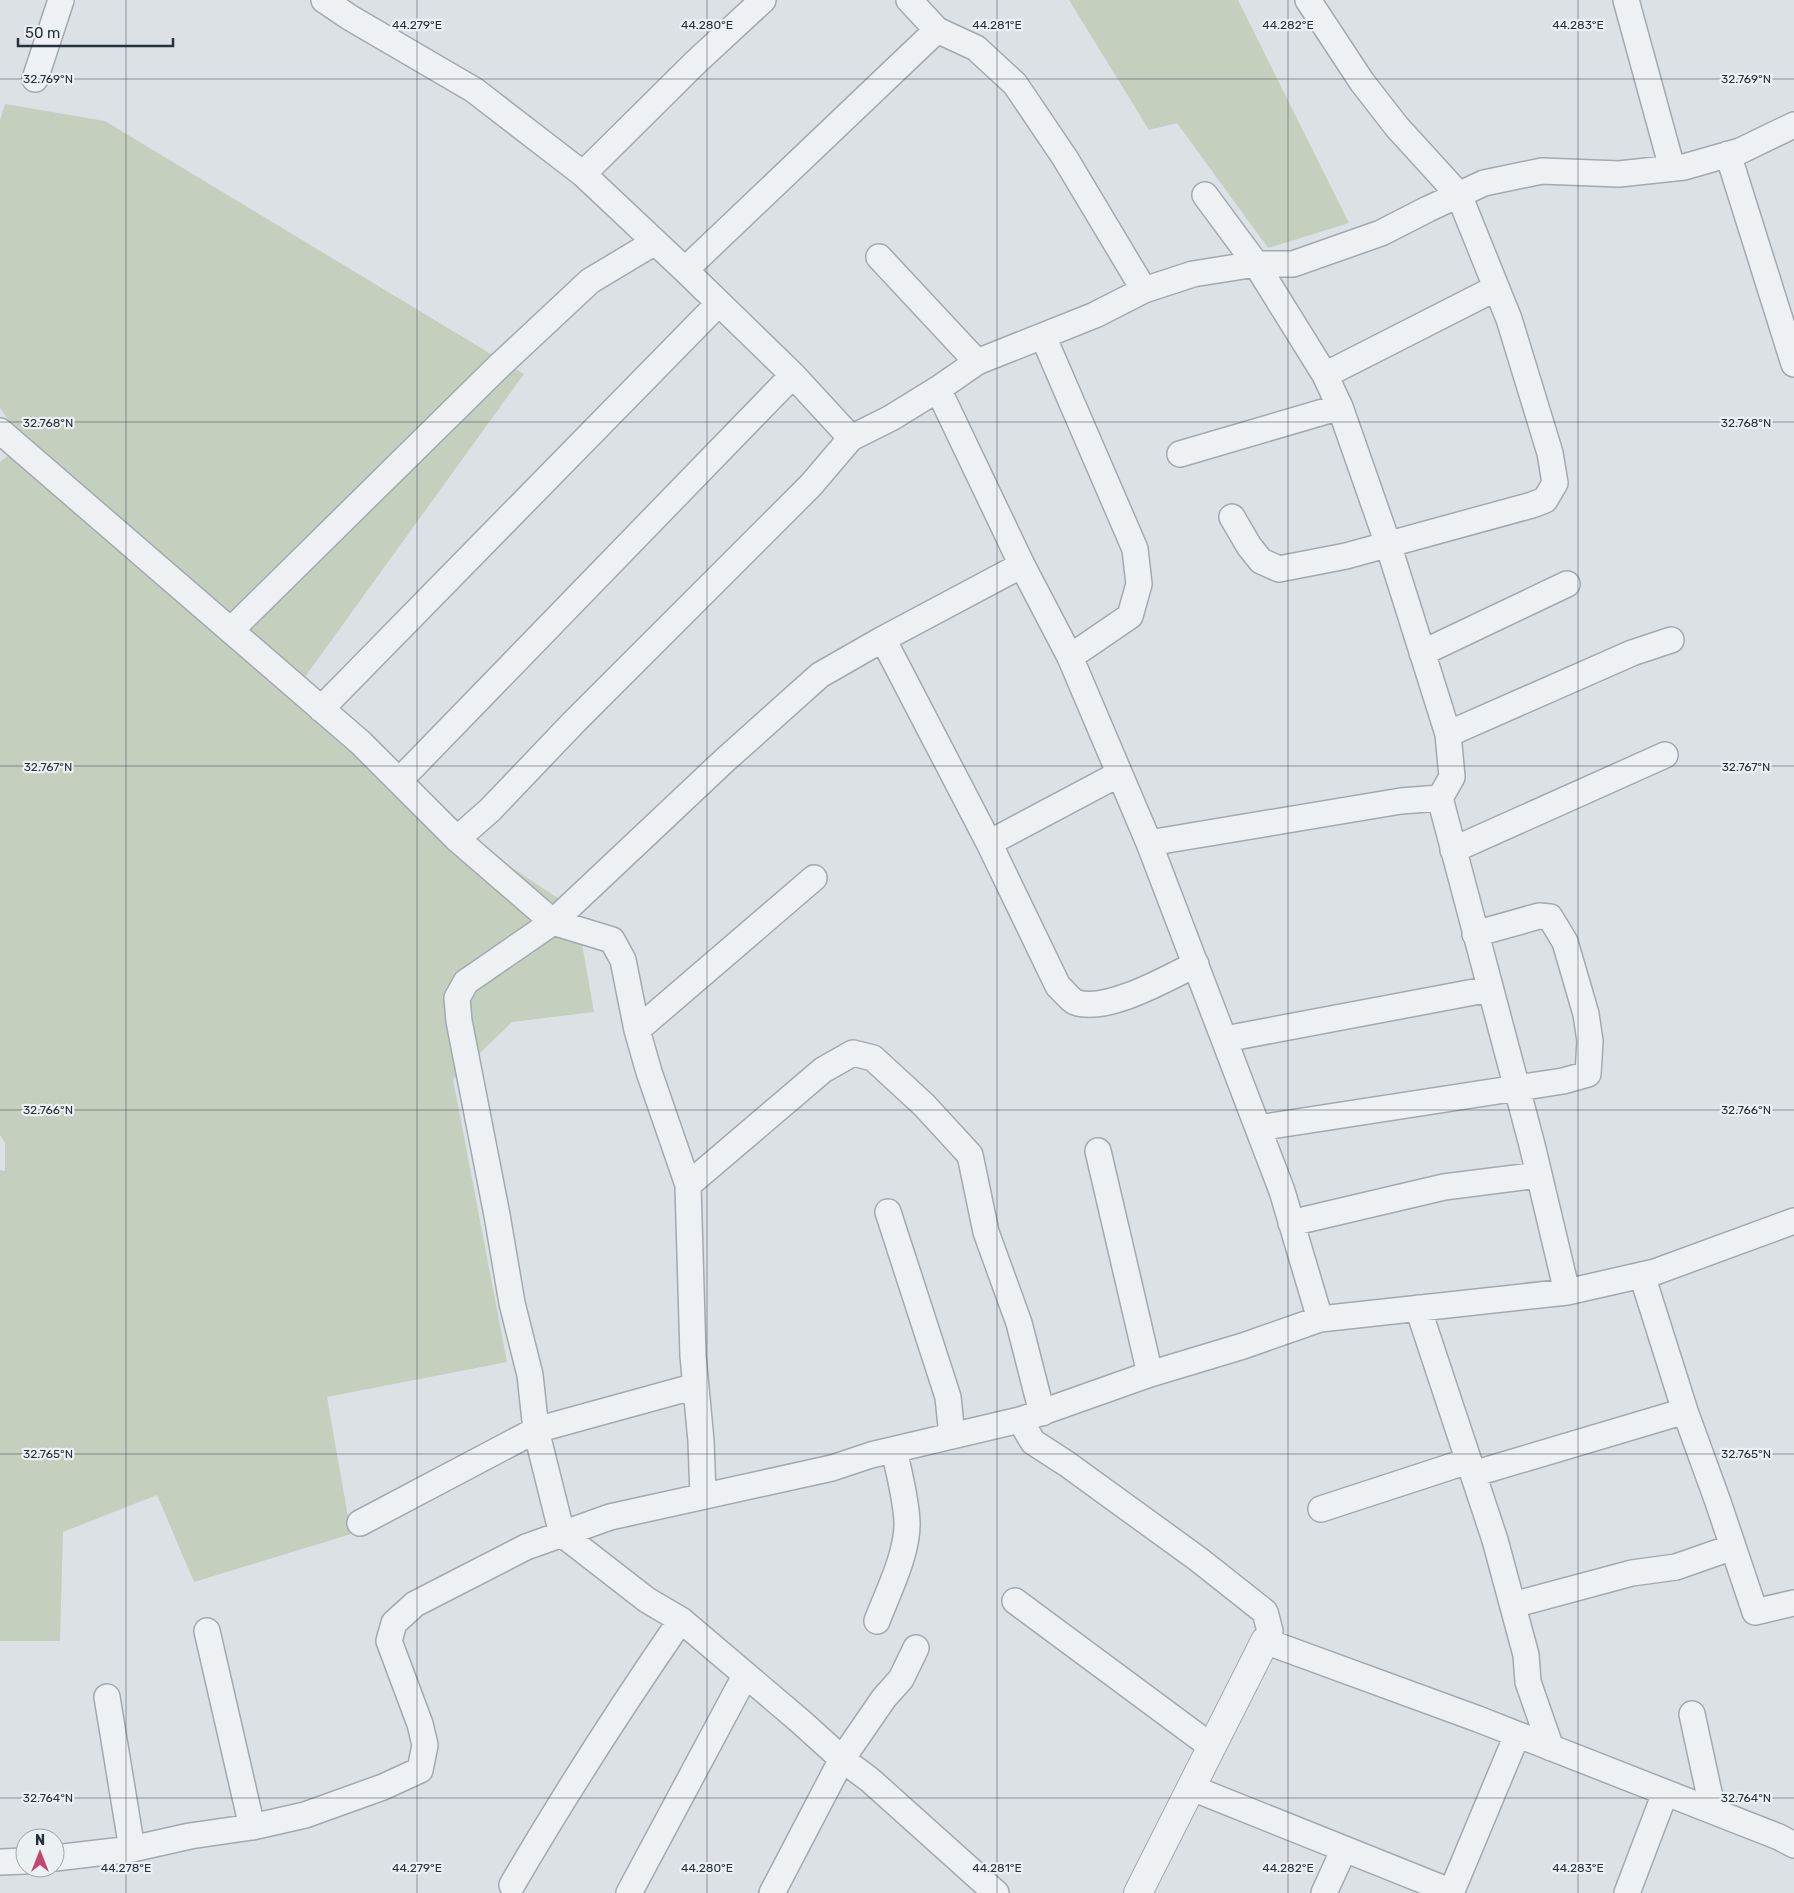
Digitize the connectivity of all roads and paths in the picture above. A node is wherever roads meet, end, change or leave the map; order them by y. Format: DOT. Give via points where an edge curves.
graph roads {
  1 [pos="61,0"];
  2 [pos="324,0"];
  3 [pos="762,0"];
  4 [pos="909,0"];
  5 [pos="1308,0"];
  6 [pos="1626,0"];
  7 [pos="937,30"];
  8 [pos="35,79"];
  9 [pos="1794,125"];
  10 [pos="1728,154"];
  11 [pos="1672,168"];
  12 [pos="583,174"];
  13 [pos="1205,195"];
  14 [pos="1459,195"];
  15 [pos="655,242"];
  16 [pos="880,258"];
  17 [pos="1256,264"];
  18 [pos="685,270"];
  19 [pos="1496,288"];
  20 [pos="1144,290"];
  21 [pos="719,302"];
  22 [pos="1043,336"];
  23 [pos="977,362"];
  24 [pos="1794,364"];
  25 [pos="793,375"];
  26 [pos="1325,375"];
  27 [pos="938,389"];
  28 [pos="1340,407"];
  29 [pos="0,431"];
  30 [pos="851,438"];
  31 [pos="1180,454"];
  32 [pos="1232,517"];
  33 [pos="1388,544"];
  34 [pos="1022,566"];
  35 [pos="1567,584"];
  36 [pos="231,630"];
  37 [pos="883,639"];
  38 [pos="1671,640"];
  39 [pos="1422,653"];
  40 [pos="1070,657"];
  41 [pos="321,708"];
  42 [pos="1448,734"];
  43 [pos="1665,755"];
  44 [pos="1119,774"];
  45 [pos="399,781"];
  46 [pos="1440,798"];
  47 [pos="457,839"];
  48 [pos="989,843"];
  49 [pos="1149,843"];
  50 [pos="1453,850"];
  51 [pos="814,878"];
  52 [pos="553,922"];
  53 [pos="1476,934"];
  54 [pos="1196,964"];
  55 [pos="1490,989"];
  56 [pos="637,1030"];
  57 [pos="1224,1039"];
  58 [pos="1517,1087"];
  59 [pos="1258,1128"];
  60 [pos="1098,1151"];
  61 [pos="1539,1175"];
  62 [pos="688,1185"];
  63 [pos="888,1212"];
  64 [pos="1794,1221"];
  65 [pos="1291,1223"];
  66 [pos="1642,1275"];
  67 [pos="1567,1292"];
  68 [pos="1418,1308"];
  69 [pos="1320,1319"];
  70 [pos="1150,1374"];
  71 [pos="696,1386"];
  72 [pos="1685,1411"];
  73 [pos="1031,1416"];
  74 [pos="536,1430"];
  75 [pos="952,1436"];
  76 [pos="894,1450"];
  77 [pos="1470,1467"];
  78 [pos="704,1496"];
  79 [pos="1321,1509"];
  80 [pos="360,1522"];
  81 [pos="562,1534"];
  82 [pos="1733,1547"];
  83 [pos="1014,1601"];
  84 [pos="1794,1603"];
  85 [pos="1513,1605"];
  86 [pos="681,1620"];
  87 [pos="877,1621"];
  88 [pos="207,1631"];
  89 [pos="1265,1641"];
  90 [pos="916,1648"];
  91 [pos="745,1676"];
  92 [pos="107,1697"];
  93 [pos="1692,1714"];
  94 [pos="1517,1735"];
  95 [pos="1212,1747"];
  96 [pos="1551,1748"];
  97 [pos="842,1759"];
  98 [pos="1192,1788"];
  99 [pos="1665,1793"];
  100 [pos="1713,1811"];
  101 [pos="252,1827"];
  102 [pos="1794,1846"];
  103 [pos="1344,1849"];
  104 [pos="132,1850"];
  105 [pos="65,1857"];
  106 [pos="15,1861"];
  107 [pos="0,1862"];
  108 [pos="512,1885"];
  109 [pos="1452,1892"];
  110 [pos="628,1893"];
  111 [pos="772,1893"];
  112 [pos="996,1893"];
  113 [pos="1138,1893"];
  114 [pos="1324,1893"];
  115 [pos="1627,1893"];
  1 -- 8 [label="street"];
  2 -- 12 [label="street" via="474,90"];
  3 -- 12 [label="street"];
  4 -- 7 [label="street"];
  5 -- 14 [label="street" via="1397,127"];
  6 -- 11 [label="street"];
  7 -- 18 [label="street"];
  7 -- 20 [label="street" via="976,48 1014,84 1065,158"];
  9 -- 10 [label="street"];
  10 -- 11 [label="street"];
  10 -- 24 [label="street"];
  11 -- 14 [label="street" via="1619,174 1542,170 1484,183"];
  12 -- 15 [label="street"];
  13 -- 17 [label="street"];
  14 -- 17 [label="street" via="1381,233 1293,264"];
  14 -- 19 [label="street"];
  15 -- 18 [label="street"];
  15 -- 36 [label="street" via="590,280"];
  16 -- 23 [label="street"];
  17 -- 20 [label="street" via="1193,274"];
  17 -- 26 [label="street"];
  18 -- 21 [label="street"];
  19 -- 26 [label="street"];
  19 -- 33 [label="street" via="1509,319 1550,453 1555,483 1545,500"];
  20 -- 22 [label="street"];
  21 -- 25 [label="street"];
  21 -- 41 [label="street"];
  22 -- 23 [label="street"];
  22 -- 40 [label="street" via="1135,549 1139,584 1130,616"];
  23 -- 27 [label="street"];
  25 -- 30 [label="street"];
  25 -- 45 [label="street"];
  26 -- 28 [label="street"];
  27 -- 30 [label="street"];
  27 -- 34 [label="street"];
  28 -- 31 [label="street"];
  28 -- 33 [label="street"];
  29 -- 36 [label="street"];
  30 -- 47 [label="street" via="811,485 490,810"];
  32 -- 33 [label="street" via="1261,561 1278,569"];
  33 -- 39 [label="street"];
  34 -- 37 [label="street"];
  34 -- 40 [label="street"];
  35 -- 39 [label="street"];
  36 -- 41 [label="street"];
  37 -- 48 [label="street"];
  37 -- 52 [label="street" via="820,675"];
  38 -- 42 [label="street" via="1632,653"];
  39 -- 42 [label="street"];
  40 -- 44 [label="street"];
  41 -- 45 [label="street"];
  42 -- 46 [label="street" via="1452,777"];
  43 -- 50 [label="street"];
  44 -- 48 [label="street"];
  44 -- 49 [label="street"];
  45 -- 47 [label="street"];
  46 -- 49 [label="street" via="1401,801"];
  46 -- 50 [label="street"];
  47 -- 52 [label="street"];
  48 -- 54 [label="street" via="1058,986 1074,1002 1095,1006 1139,992"];
  49 -- 54 [label="street"];
  50 -- 53 [label="street"];
  51 -- 56 [label="street"];
  52 -- 56 [label="street" via="612,940 623,960"];
  52 -- 74 [label="street" via="466,982 457,998 512,1303 530,1375"];
  53 -- 55 [label="street"];
  53 -- 58 [label="street" via="1538,916 1550,917 1565,942 1586,1014 1590,1041 1588,1074"];
  54 -- 57 [label="street"];
  55 -- 57 [label="street"];
  55 -- 58 [label="street"];
  56 -- 62 [label="street"];
  57 -- 59 [label="street"];
  58 -- 59 [label="street"];
  58 -- 61 [label="street"];
  59 -- 65 [label="street"];
  60 -- 70 [label="street"];
  61 -- 65 [label="street" via="1444,1187"];
  61 -- 67 [label="street"];
  62 -- 71 [label="street"];
  62 -- 73 [label="street" via="824,1070 853,1053 872,1058 924,1105 970,1155 986,1232 1019,1323"];
  63 -- 75 [label="street" via="948,1397"];
  64 -- 66 [label="street"];
  65 -- 69 [label="street"];
  66 -- 67 [label="street"];
  66 -- 72 [label="street"];
  67 -- 68 [label="street"];
  68 -- 69 [label="street"];
  68 -- 77 [label="street"];
  69 -- 70 [label="street"];
  70 -- 73 [label="street"];
  71 -- 74 [label="street"];
  71 -- 78 [label="street"];
  72 -- 77 [label="street"];
  72 -- 82 [label="street"];
  73 -- 75 [label="street"];
  73 -- 89 [label="street" via="1033,1442 1198,1559 1265,1612 1270,1631"];
  74 -- 80 [label="street"];
  74 -- 81 [label="street"];
  75 -- 76 [label="street"];
  76 -- 78 [label="street" via="832,1468"];
  76 -- 87 [label="street" via="907,1523 905,1542"];
  77 -- 79 [label="street"];
  77 -- 85 [label="street"];
  78 -- 81 [label="street" via="610,1517"];
  81 -- 86 [label="street" via="647,1600"];
  81 -- 101 [label="street" via="526,1547 415,1604 394,1623 389,1641 425,1745 420,1770 305,1815"];
  82 -- 84 [label="street" via="1755,1612"];
  82 -- 85 [label="street" via="1676,1567 1632,1573"];
  83 -- 95 [label="street"];
  85 -- 96 [label="street" via="1526,1655 1528,1682"];
  86 -- 91 [label="street"];
  86 -- 108 [label="street" via="611,1722"];
  88 -- 101 [label="street"];
  89 -- 94 [label="street"];
  89 -- 95 [label="street"];
  90 -- 97 [label="street" via="901,1679"];
  91 -- 97 [label="street"];
  91 -- 110 [label="street"];
  92 -- 104 [label="street"];
  93 -- 100 [label="street"];
  94 -- 96 [label="street"];
  94 -- 109 [label="street"];
  95 -- 98 [label="street"];
  96 -- 99 [label="street"];
  97 -- 111 [label="street"];
  97 -- 112 [label="street" via="870,1780"];
  98 -- 103 [label="street"];
  98 -- 113 [label="street"];
  99 -- 100 [label="street"];
  99 -- 115 [label="street"];
  100 -- 102 [label="street"];
  101 -- 104 [label="street" via="190,1836"];
  103 -- 109 [label="street"];
  103 -- 114 [label="street"];
  104 -- 105 [label="street"];
  106 -- 107 [label="street"];
}
